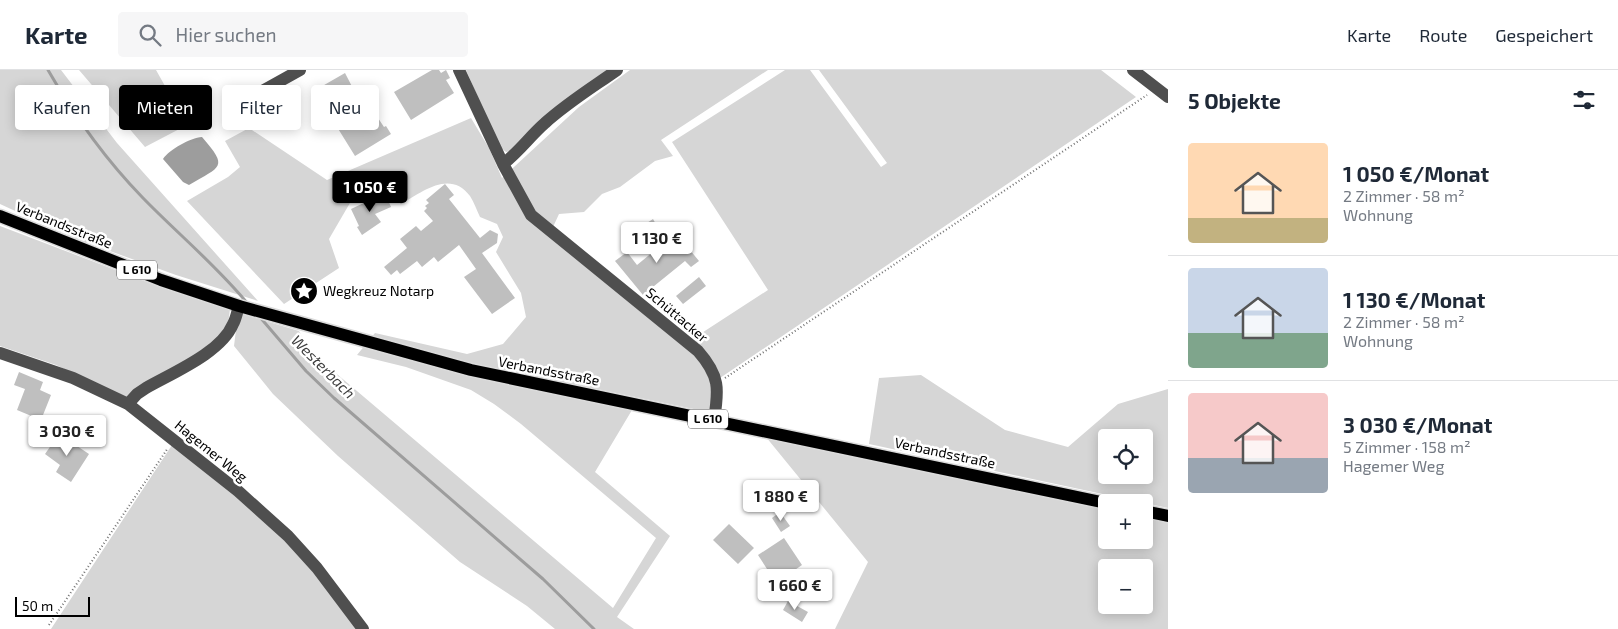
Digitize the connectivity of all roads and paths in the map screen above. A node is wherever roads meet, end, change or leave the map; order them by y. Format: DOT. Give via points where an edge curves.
graph roads {
  1 [pos="300,70"];
  2 [pos="460,70"];
  3 [pos="617,70"];
  4 [pos="1133,70"];
  5 [pos="273,85"];
  6 [pos="1149,93"];
  7 [pos="1168,97"];
  8 [pos="504,164"];
  9 [pos="0,216"];
  10 [pos="250,309"];
  11 [pos="0,353"];
  12 [pos="717,384"];
  13 [pos="128,404"];
  14 [pos="714,420"];
  15 [pos="173,440"];
  16 [pos="1098,501"];
  17 [pos="1153,513"];
  18 [pos="1168,516"];
  19 [pos="49,626"];
  20 [pos="363,629"];
  1 -- 5 [label="street"];
  2 -- 8 [label="street, Schüttacker"];
  3 -- 8 [label="street" via="551,118"];
  4 -- 7 [label="street"];
  6 -- 12 [label="path"];
  8 -- 12 [label="street, Schüttacker" via="531,215 698,351 711,368"];
  9 -- 10 [label="main road, Verbandsstraße / L 610" via="161,280"];
  10 -- 13 [label="street" via="217,345 146,388"];
  10 -- 14 [label="main road, Verbandsstraße / L 610" via="471,370"];
  11 -- 13 [label="street, Hagemer Weg" via="73,378"];
  12 -- 14 [label="street, Schüttacker"];
  13 -- 15 [label="street, Hagemer Weg"];
  14 -- 16 [label="main road, Verbandsstraße / L 610"];
  15 -- 19 [label="path"];
  15 -- 20 [label="street, Hagemer Weg" via="238,491 288,536"];
  17 -- 18 [label="main road"];
}
